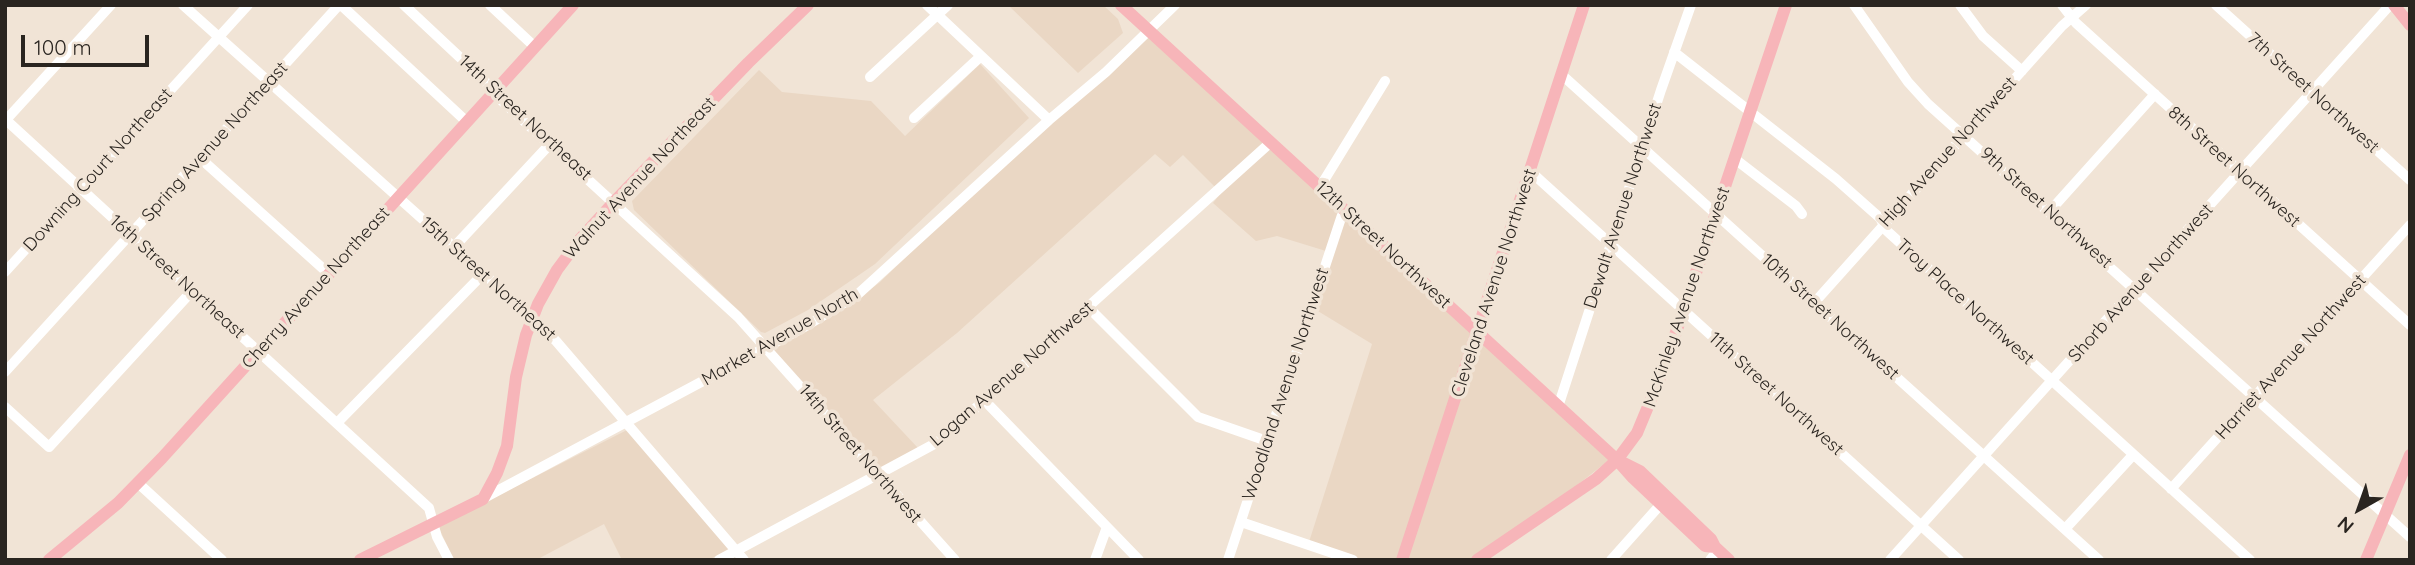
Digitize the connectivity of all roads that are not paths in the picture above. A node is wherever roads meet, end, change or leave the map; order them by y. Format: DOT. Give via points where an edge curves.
graph roads {
  1 [pos="111,5"];
  2 [pos="183,5"];
  3 [pos="248,5"];
  4 [pos="340,5"];
  5 [pos="404,5"];
  6 [pos="490,5"];
  7 [pos="573,5"];
  8 [pos="808,5"];
  9 [pos="928,5"];
  10 [pos="948,5"];
  11 [pos="1121,5"];
  12 [pos="1175,5"];
  13 [pos="1584,5"];
  14 [pos="1691,5"];
  15 [pos="1786,5"];
  16 [pos="1960,5"];
  17 [pos="2062,5"];
  18 [pos="2085,5"];
  19 [pos="2216,5"];
  20 [pos="2392,5"];
  21 [pos="1858,7"];
  22 [pos="937,15"];
  23 [pos="2071,17"];
  24 [pos="2410,25"];
  25 [pos="1150,30"];
  26 [pos="219,37"];
  27 [pos="535,47"];
  28 [pos="1674,52"];
  29 [pos="981,56"];
  30 [pos="2022,71"];
  31 [pos="1562,75"];
  32 [pos="870,77"];
  33 [pos="1385,81"];
  34 [pos="269,82"];
  35 [pos="495,92"];
  36 [pos="2313,93"];
  37 [pos="2155,94"];
  38 [pos="1751,111"];
  39 [pos="914,118"];
  40 [pos="6,120"];
  41 [pos="1049,120"];
  42 [pos="467,122"];
  43 [pos="1964,135"];
  44 [pos="1271,142"];
  45 [pos="550,144"];
  46 [pos="1642,148"];
  47 [pos="200,158"];
  48 [pos="1735,159"];
  49 [pos="1530,171"];
  50 [pos="2241,173"];
  51 [pos="2410,180"];
  52 [pos="1320,187"];
  53 [pos="81,189"];
  54 [pos="398,198"];
  55 [pos="614,202"];
  56 [pos="1344,209"];
  57 [pos="2049,212"];
  58 [pos="1802,214"];
  59 [pos="1716,215"];
  60 [pos="1883,224"];
  61 [pos="2410,225"];
  62 [pos="130,234"];
  63 [pos="1611,244"];
  64 [pos="454,247"];
  65 [pos="5,272"];
  66 [pos="484,273"];
  67 [pos="329,274"];
  68 [pos="2360,280"];
  69 [pos="2135,289"];
  70 [pos="192,291"];
  71 [pos="1814,303"];
  72 [pos="1089,308"];
  73 [pos="1684,310"];
  74 [pos="532,317"];
  75 [pos="2410,325"];
  76 [pos="1478,332"];
  77 [pos="766,347"];
  78 [pos="258,351"];
  79 [pos="5,372"];
  80 [pos="2052,381"];
  81 [pos="2255,397"];
  82 [pos="985,401"];
  83 [pos="5,407"];
  84 [pos="1558,407"];
  85 [pos="337,423"];
  86 [pos="625,423"];
  87 [pos="1267,441"];
  88 [pos="2133,455"];
  89 [pos="2410,455"];
  90 [pos="1984,456"];
  91 [pos="1617,460"];
  92 [pos="879,475"];
  93 [pos="138,483"];
  94 [pos="2171,489"];
  95 [pos="484,499"];
  96 [pos="1661,504"];
  97 [pos="2385,515"];
  98 [pos="1241,522"];
  99 [pos="434,524"];
  100 [pos="1921,525"];
  101 [pos="1107,527"];
  102 [pos="2066,529"];
  103 [pos="2410,537"];
  104 [pos="736,551"];
  105 [pos="1714,553"];
  106 [pos="49,560"];
  107 [pos="222,560"];
  108 [pos="360,560"];
  109 [pos="449,560"];
  110 [pos="719,560"];
  111 [pos="744,560"];
  112 [pos="955,560"];
  113 [pos="1095,560"];
  114 [pos="1139,560"];
  115 [pos="1228,560"];
  116 [pos="1353,560"];
  117 [pos="1402,560"];
  118 [pos="1477,560"];
  119 [pos="1611,560"];
  120 [pos="1728,560"];
  121 [pos="1890,560"];
  122 [pos="1959,560"];
  123 [pos="2099,560"];
  124 [pos="2250,560"];
  125 [pos="2366,560"];
  1 -- 40 [label="street"];
  2 -- 26 [label="street, 15th Street Northeast"];
  3 -- 26 [label="street, Downing Court Northeast"];
  4 -- 34 [label="street, Spring Avenue Northeast"];
  4 -- 42 [label="street"];
  5 -- 35 [label="street, 14th Street Northeast"];
  6 -- 27 [label="street"];
  7 -- 27 [label="main road, Cherry Avenue Northeast"];
  8 -- 55 [label="main road, Walnut Avenue Northeast"];
  9 -- 22 [label="street"];
  10 -- 22 [label="street"];
  11 -- 25 [label="main road, 12th Street Northwest"];
  12 -- 25 [label="street, Market Avenue North"];
  13 -- 31 [label="main road, Cleveland Avenue Northwest"];
  14 -- 28 [label="street, Dewalt Avenue Northwest"];
  15 -- 38 [label="main road, McKinley Avenue Northwest"];
  16 -- 30 [label="street" via="1983,36"];
  17 -- 23 [label="street, 8th Street Northwest"];
  18 -- 23 [label="street, High Avenue Northwest"];
  19 -- 36 [label="street, 7th Street Northwest"];
  20 -- 24 [label="main road"];
  20 -- 36 [label="street, Shorb Avenue Northwest"];
  21 -- 43 [label="street, 9th Street Northwest" via="1916,91"];
  22 -- 29 [label="street"];
  22 -- 32 [label="street"];
  23 -- 30 [label="street, High Avenue Northwest"];
  23 -- 37 [label="street, 8th Street Northwest"];
  25 -- 41 [label="street, Market Avenue North"];
  25 -- 44 [label="main road, 12th Street Northwest"];
  26 -- 34 [label="street, 15th Street Northeast"];
  26 -- 53 [label="street, Downing Court Northeast"];
  27 -- 35 [label="main road, Cherry Avenue Northeast"];
  28 -- 38 [label="street, Troy Place Northwest"];
  28 -- 46 [label="street, Dewalt Avenue Northwest"];
  29 -- 39 [label="street"];
  29 -- 41 [label="street"];
  30 -- 43 [label="street, High Avenue Northwest"];
  31 -- 46 [label="street, 10th Street Northwest"];
  31 -- 49 [label="main road, Cleveland Avenue Northwest"];
  33 -- 52 [label="street"];
  34 -- 47 [label="street, Spring Avenue Northeast"];
  34 -- 54 [label="street, 15th Street Northeast"];
  35 -- 42 [label="main road, Cherry Avenue Northeast"];
  35 -- 45 [label="street, 14th Street Northeast"];
  36 -- 50 [label="street, Shorb Avenue Northwest"];
  36 -- 51 [label="street, 7th Street Northwest"];
  37 -- 50 [label="street, 8th Street Northwest"];
  37 -- 57 [label="street"];
  38 -- 48 [label="main road, McKinley Avenue Northwest"];
  38 -- 60 [label="street, Troy Place Northwest" via="1836,179"];
  40 -- 53 [label="street, 16th Street Northeast"];
  41 -- 77 [label="street, Market Avenue North" via="869,285 835,310"];
  42 -- 54 [label="main road, Cherry Avenue Northeast"];
  43 -- 57 [label="street, 9th Street Northwest"];
  43 -- 60 [label="street, High Avenue Northwest"];
  44 -- 52 [label="main road, 12th Street Northwest"];
  44 -- 72 [label="street, Logan Avenue Northwest"];
  45 -- 55 [label="street, 14th Street Northeast"];
  45 -- 64 [label="street"];
  46 -- 59 [label="street, 10th Street Northwest"];
  46 -- 63 [label="street, Dewalt Avenue Northwest"];
  47 -- 62 [label="street, Spring Avenue Northeast"];
  47 -- 67 [label="street"];
  48 -- 58 [label="street"];
  48 -- 59 [label="main road, McKinley Avenue Northwest"];
  49 -- 63 [label="street, 11th Street Northwest"];
  49 -- 76 [label="main road, Cleveland Avenue Northwest"];
  50 -- 68 [label="street, 8th Street Northwest"];
  50 -- 69 [label="street, Shorb Avenue Northwest"];
  52 -- 56 [label="main road, 12th Street Northwest"];
  53 -- 62 [label="street, 16th Street Northeast"];
  53 -- 65 [label="street, Downing Court Northeast"];
  54 -- 64 [label="street, 15th Street Northeast"];
  54 -- 67 [label="main road, Cherry Avenue Northeast"];
  55 -- 74 [label="main road, Walnut Avenue Northeast" via="568,254"];
  55 -- 77 [label="street, 14th Street Northeast"];
  56 -- 76 [label="main road, 12th Street Northwest"];
  56 -- 87 [label="street, Woodland Avenue Northwest"];
  57 -- 69 [label="street, 9th Street Northwest"];
  59 -- 71 [label="street, 10th Street Northwest"];
  59 -- 73 [label="main road, McKinley Avenue Northwest"];
  60 -- 71 [label="street, High Avenue Northwest"];
  60 -- 80 [label="street, Troy Place Northwest"];
  61 -- 68 [label="street, Harriet Avenue Northwest"];
  62 -- 70 [label="street, 16th Street Northeast"];
  62 -- 79 [label="street, Spring Avenue Northeast"];
  63 -- 73 [label="street, 11th Street Northwest"];
  63 -- 84 [label="street, Dewalt Avenue Northwest"];
  64 -- 66 [label="street, 15th Street Northeast"];
  66 -- 74 [label="street, 15th Street Northeast"];
  66 -- 85 [label="street"];
  67 -- 78 [label="main road, Cherry Avenue Northeast"];
  68 -- 75 [label="street, 8th Street Northwest"];
  68 -- 81 [label="street, Harriet Avenue Northwest"];
  69 -- 80 [label="street, Shorb Avenue Northwest"];
  69 -- 81 [label="street, 9th Street Northwest"];
  70 -- 78 [label="street, 16th Street Northeast"];
  70 -- 83 [label="street" via="50,447"];
  71 -- 90 [label="street, 10th Street Northwest"];
  72 -- 82 [label="street, Logan Avenue Northwest"];
  72 -- 87 [label="street" via="1198,417"];
  73 -- 91 [label="main road, McKinley Avenue Northwest" via="1643,422"];
  73 -- 100 [label="street, 11th Street Northwest"];
  74 -- 86 [label="street, 15th Street Northeast"];
  74 -- 95 [label="main road, Walnut Avenue Northeast" via="516,377 508,446"];
  76 -- 84 [label="main road, 12th Street Northwest"];
  76 -- 117 [label="main road, Cleveland Avenue Northwest"];
  77 -- 86 [label="street, Market Avenue North"];
  77 -- 92 [label="street, 14th Street Northwest"];
  78 -- 85 [label="street, 16th Street Northeast"];
  78 -- 93 [label="main road, Cherry Avenue Northeast"];
  80 -- 88 [label="street, Troy Place Northwest"];
  80 -- 90 [label="street, Shorb Avenue Northwest"];
  81 -- 94 [label="street, Harriet Avenue Northwest"];
  81 -- 97 [label="street, 9th Street Northwest"];
  82 -- 92 [label="street, Logan Avenue Northwest" via="938,442"];
  82 -- 101 [label="street"];
  84 -- 91 [label="main road, 12th Street Northwest"];
  85 -- 99 [label="street, 16th Street Northeast" via="429,508"];
  86 -- 95 [label="street, Market Avenue North"];
  86 -- 104 [label="street, 15th Street Northeast"];
  87 -- 98 [label="street, Woodland Avenue Northwest"];
  88 -- 94 [label="street, Troy Place Northwest"];
  88 -- 102 [label="street"];
  89 -- 97 [label="main road"];
  90 -- 100 [label="street, Shorb Avenue Northwest"];
  90 -- 102 [label="street, 10th Street Northwest"];
  91 -- 96 [label="main road, 12th Street Northwest"];
  91 -- 105 [label="main road, 12th Street Northwest" via="1640,471 1711,539"];
  91 -- 118 [label="main road, McKinley Avenue Northwest"];
  92 -- 104 [label="street, Logan Avenue Northwest"];
  92 -- 112 [label="street, 14th Street Northwest"];
  93 -- 106 [label="main road, Cherry Avenue Northeast"];
  93 -- 107 [label="street"];
  94 -- 124 [label="street, Troy Place Northwest"];
  95 -- 99 [label="main road, Market Avenue North"];
  96 -- 105 [label="main road, 12th Street Northwest"];
  96 -- 119 [label="street"];
  97 -- 103 [label="street, 9th Street Northwest"];
  97 -- 125 [label="main road"];
  98 -- 115 [label="street, Woodland Avenue Northwest"];
  98 -- 116 [label="street"];
  99 -- 108 [label="main road, Market Avenue North"];
  99 -- 109 [label="street, 16th Street Northeast"];
  100 -- 121 [label="street, Shorb Avenue Northwest"];
  100 -- 122 [label="street, 11th Street Northwest"];
  101 -- 113 [label="street"];
  101 -- 114 [label="street"];
  102 -- 123 [label="street, 10th Street Northwest"];
  104 -- 110 [label="street, Logan Avenue Northwest"];
  104 -- 111 [label="street, 15th Street Northeast"];
  105 -- 120 [label="main road, 12th Street Northwest"];
}
